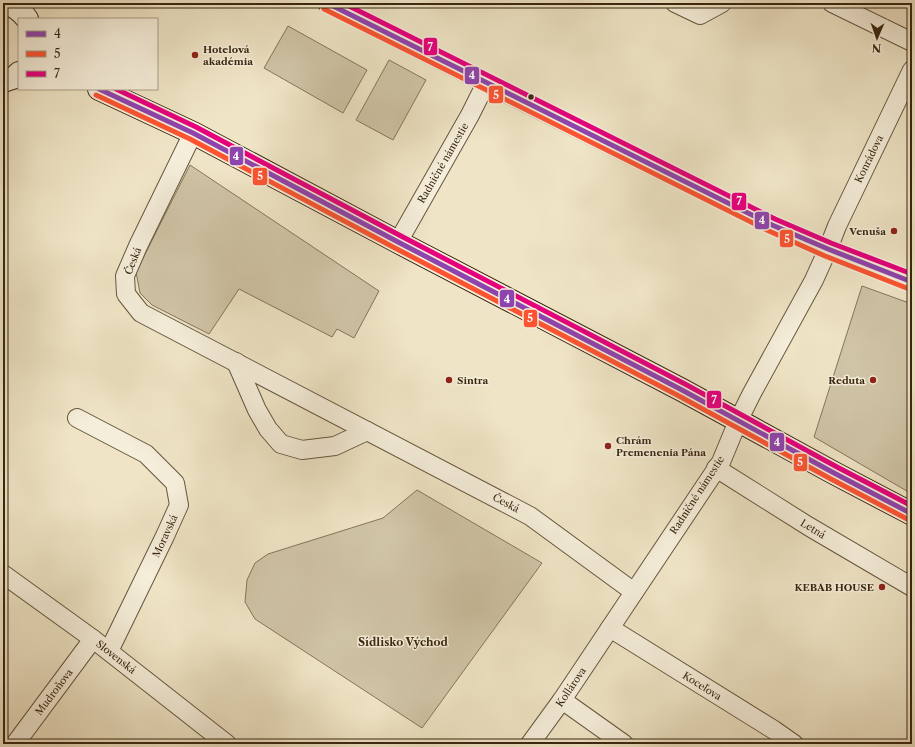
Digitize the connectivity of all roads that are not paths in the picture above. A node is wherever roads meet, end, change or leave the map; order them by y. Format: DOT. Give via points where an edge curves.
graph roads {
  1 [pos="328,3"];
  2 [pos="676,3"];
  3 [pos="722,3"];
  4 [pos="832,3"];
  5 [pos="912,42"];
  6 [pos="912,70"];
  7 [pos="18,74"];
  8 [pos="3,81"];
  9 [pos="486,83"];
  10 [pos="101,90"];
  11 [pos="193,133"];
  12 [pos="398,242"];
  13 [pos="828,249"];
  14 [pos="912,282"];
  15 [pos="236,362"];
  16 [pos="76,418"];
  17 [pos="738,421"];
  18 [pos="367,431"];
  19 [pos="716,468"];
  20 [pos="912,514"];
  21 [pos="3,574"];
  22 [pos="912,587"];
  23 [pos="634,592"];
  24 [pos="610,628"];
  25 [pos="93,639"];
  26 [pos="109,651"];
  27 [pos="562,700"];
  28 [pos="15,744"];
  29 [pos="225,744"];
  30 [pos="530,744"];
  31 [pos="624,744"];
  32 [pos="794,744"];
  1 -- 9 [label="street"];
  2 -- 3 [label="street" via="700,15"];
  4 -- 5 [label="street"];
  6 -- 13 [label="street, Konrádova"];
  7 -- 8 [label="street"];
  9 -- 12 [label="street, Radničné námestie"];
  9 -- 13 [label="street"];
  10 -- 11 [label="street"];
  11 -- 12 [label="street"];
  11 -- 15 [label="street, Česká" via="125,276 126,294 141,313"];
  12 -- 17 [label="street"];
  13 -- 14 [label="street"];
  13 -- 17 [label="street, Radničné námestie"];
  15 -- 18 [label="street, Česká"];
  15 -- 18 [label="street" via="257,410 281,444 302,450 335,446"];
  16 -- 26 [label="street, Moravská" via="146,454 175,483 179,505"];
  17 -- 19 [label="street, Radničné námestie"];
  17 -- 20 [label="street"];
  18 -- 23 [label="street, Česká" via="530,516"];
  19 -- 22 [label="street, Letná"];
  19 -- 23 [label="street, Radničné námestie"];
  21 -- 25 [label="street, Slovenská"];
  23 -- 24 [label="street, Radničné námestie"];
  24 -- 27 [label="street, Kollárova"];
  24 -- 32 [label="street, Koceľova"];
  25 -- 26 [label="street, Slovenská"];
  25 -- 28 [label="street, Mudroňova"];
  26 -- 29 [label="street, Slovenská"];
  27 -- 30 [label="street, Kollárova"];
  27 -- 31 [label="street"];
}
